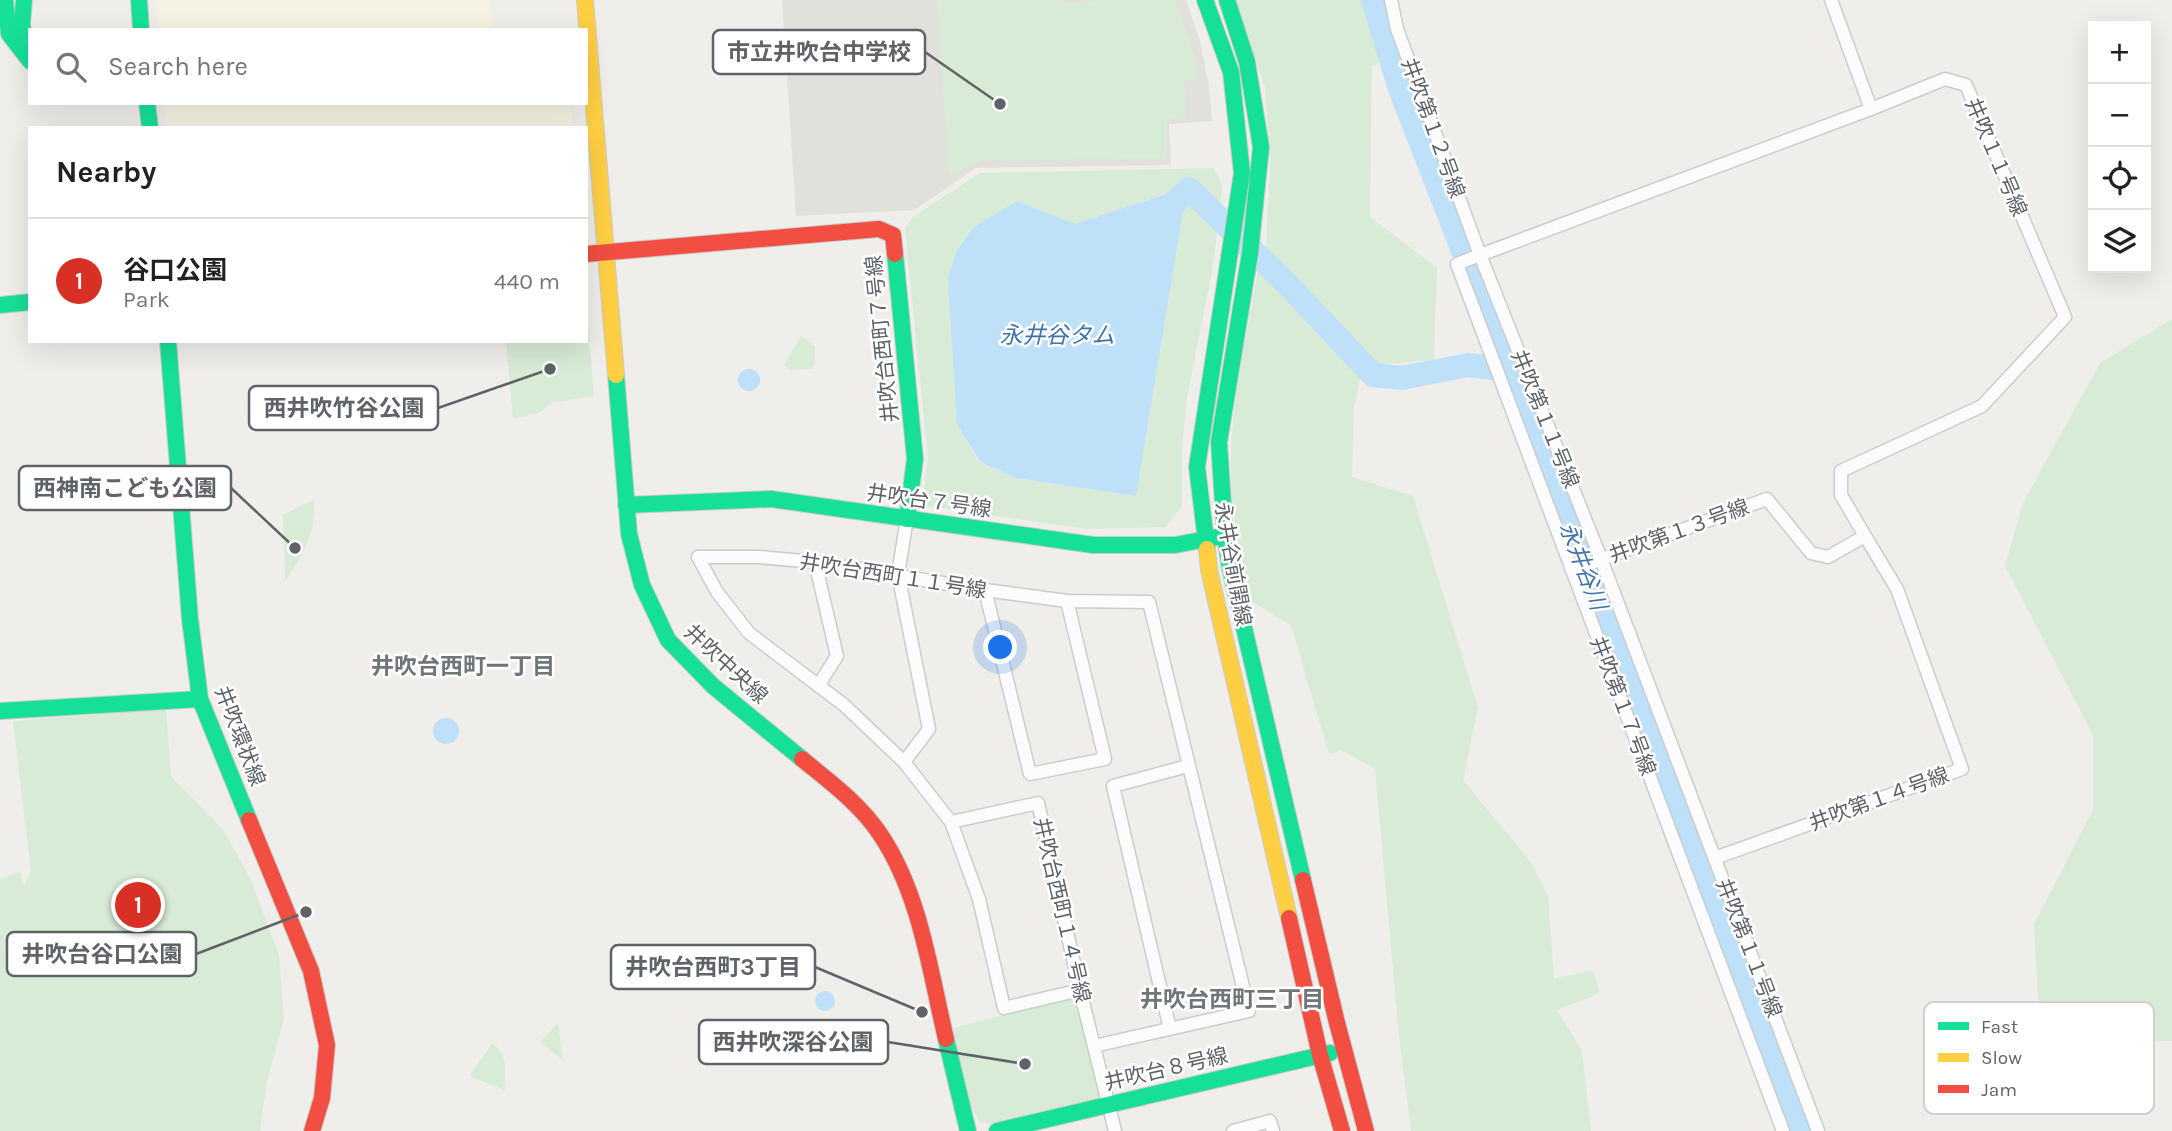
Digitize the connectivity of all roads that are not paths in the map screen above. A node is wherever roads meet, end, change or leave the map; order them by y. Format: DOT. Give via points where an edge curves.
graph roads {
  1 [pos="5,0"];
  2 [pos="24,0"];
  3 [pos="139,0"];
  4 [pos="585,0"];
  5 [pos="1205,0"];
  6 [pos="1227,0"];
  7 [pos="1391,0"];
  8 [pos="1831,0"];
  9 [pos="141,28"];
  10 [pos="587,28"];
  11 [pos="588,38"];
  12 [pos="28,59"];
  13 [pos="147,105"];
  14 [pos="1871,109"];
  15 [pos="149,126"];
  16 [pos="605,253"];
  17 [pos="588,254"];
  18 [pos="1477,256"];
  19 [pos="28,302"];
  20 [pos="0,305"];
  21 [pos="167,343"];
  22 [pos="626,505"];
  23 [pos="907,519"];
  24 [pos="1225,535"];
  25 [pos="1865,536"];
  26 [pos="1205,540"];
  27 [pos="1601,559"];
  28 [pos="815,562"];
  29 [pos="1572,570"];
  30 [pos="898,574"];
  31 [pos="985,590"];
  32 [pos="1067,601"];
  33 [pos="818,685"];
  34 [pos="200,699"];
  35 [pos="0,711"];
  36 [pos="904,762"];
  37 [pos="1188,766"];
  38 [pos="951,822"];
  39 [pos="1715,859"];
  40 [pos="1080,990"];
  41 [pos="1170,1029"];
  42 [pos="1094,1046"];
  43 [pos="1345,1050"];
  44 [pos="1320,1055"];
  45 [pos="1108,1104"];
  46 [pos="312,1131"];
  47 [pos="968,1131"];
  48 [pos="997,1131"];
  49 [pos="1115,1131"];
  50 [pos="1233,1131"];
  51 [pos="1273,1131"];
  52 [pos="1342,1131"];
  53 [pos="1366,1131"];
  54 [pos="1783,1131"];
  55 [pos="1818,1131"];
  1 -- 12 [label="street" via="9,34"];
  2 -- 12 [label="street" via="22,24"];
  3 -- 9 [label="street"];
  4 -- 10 [label="street, 井吹中央線"];
  5 -- 26 [label="street, 永井谷前開線" via="1231,72 1242,173 1197,467"];
  6 -- 24 [label="street, 永井谷前開線" via="1247,62 1261,147 1250,253 1219,442"];
  7 -- 18 [label="street, 井吹第１２号線" via="1397,29"];
  8 -- 14 [label="street"];
  11 -- 16 [label="street, 井吹中央線"];
  13 -- 15 [label="street"];
  14 -- 18 [label="street"];
  14 -- 25 [label="street, 井吹１１号線" via="1945,79 1966,85 2065,317 1982,406 1841,471 1841,495"];
  16 -- 17 [label="street"];
  16 -- 22 [label="street, 井吹中央線"];
  16 -- 23 [label="street, 井吹台西町７号線" via="879,229 893,234 915,459"];
  18 -- 27 [label="street, 井吹第１１号線"];
  18 -- 29 [label="street, 井吹第１７号線" via="1457,264"];
  19 -- 20 [label="street"];
  21 -- 34 [label="street, 井吹環状線"];
  22 -- 23 [label="street, 井吹台７号線" via="771,499"];
  22 -- 47 [label="street, 井吹中央線" via="642,585 668,640 713,686 846,794 880,833 918,921"];
  23 -- 26 [label="street, 井吹台７号線" via="1093,545 1175,545"];
  23 -- 30 [label="street"];
  24 -- 26 [label="street, 井吹台７号線"];
  24 -- 43 [label="street, 永井谷前開線"];
  25 -- 27 [label="street, 井吹第１３号線" via="1828,557 1811,553 1767,499"];
  25 -- 39 [label="street, 井吹第１４号線" via="1896,589 1962,769"];
  26 -- 44 [label="street, 永井谷前開線"];
  27 -- 29 [label="street, 井吹第１３号線"];
  27 -- 39 [label="street, 井吹第１１号線"];
  28 -- 30 [label="street, 井吹台西町１１号線"];
  28 -- 33 [label="street" via="837,656"];
  28 -- 33 [label="street, 井吹台西町１１号線" via="698,557 749,633"];
  29 -- 54 [label="street, 井吹第１７号線"];
  30 -- 31 [label="street, 井吹台西町１１号線"];
  30 -- 36 [label="street" via="929,729"];
  31 -- 32 [label="street, 井吹台西町１１号線"];
  31 -- 32 [label="street" via="1030,774 1105,759"];
  32 -- 37 [label="street, 井吹台西町１１号線" via="1149,602"];
  33 -- 36 [label="street, 井吹台西町１１号線"];
  34 -- 35 [label="street"];
  34 -- 46 [label="street, 井吹環状線" via="312,971 327,1045 322,1098"];
  36 -- 38 [label="street, 井吹台西町１１号線"];
  37 -- 41 [label="street" via="1113,786"];
  37 -- 41 [label="street, 井吹台西町１１号線" via="1249,1011"];
  38 -- 40 [label="street, 井吹台西町１１号線" via="979,899 1003,1008"];
  38 -- 40 [label="street, 井吹台西町１４号線" via="1038,803"];
  39 -- 55 [label="street, 井吹第１１号線"];
  40 -- 42 [label="street, 井吹台西町１４号線"];
  41 -- 42 [label="street, 井吹台西町１１号線"];
  42 -- 45 [label="street, 井吹台西町１４号線"];
  43 -- 44 [label="street, 井吹台８号線"];
  43 -- 53 [label="street, 永井谷前開線"];
  44 -- 45 [label="street, 井吹台８号線"];
  44 -- 52 [label="street, 永井谷前開線"];
  45 -- 48 [label="street, 井吹台８号線"];
  45 -- 49 [label="street, 井吹台西町１４号線"];
  50 -- 51 [label="street" via="1270,1121"];
}
